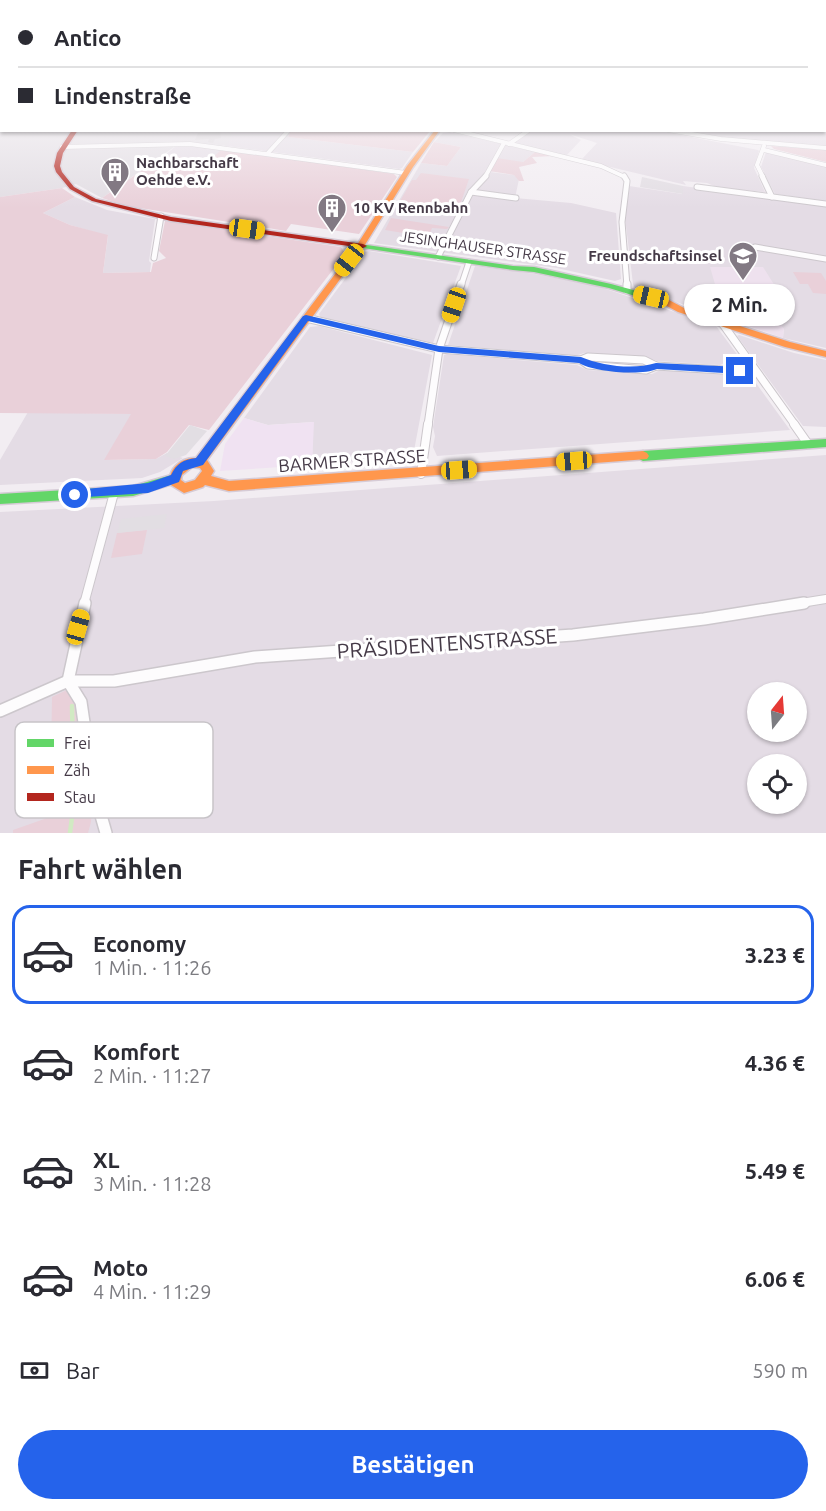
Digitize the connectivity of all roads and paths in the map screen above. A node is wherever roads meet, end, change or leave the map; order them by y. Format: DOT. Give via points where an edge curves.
graph roads {
  1 [pos="73,132"];
  2 [pos="287,132"];
  3 [pos="437,132"];
  4 [pos="462,132"];
  5 [pos="525,132"];
  6 [pos="683,132"];
  7 [pos="506,143"];
  8 [pos="763,143"];
  9 [pos="62,147"];
  10 [pos="826,148"];
  11 [pos="764,150"];
  12 [pos="267,154"];
  13 [pos="826,165"];
  14 [pos="406,173"];
  15 [pos="697,187"];
  16 [pos="471,192"];
  17 [pos="772,197"];
  18 [pos="516,198"];
  19 [pos="826,204"];
  20 [pos="161,216"];
  21 [pos="360,246"];
  22 [pos="755,247"];
  23 [pos="438,257"];
  24 [pos="154,258"];
  25 [pos="826,259"];
  26 [pos="469,262"];
  27 [pos="627,290"];
  28 [pos="306,318"];
  29 [pos="722,323"];
  30 [pos="439,349"];
  31 [pos="826,354"];
  32 [pos="755,372"];
  33 [pos="826,443"];
  34 [pos="808,444"];
  35 [pos="199,462"];
  36 [pos="421,474"];
  37 [pos="175,478"];
  38 [pos="205,480"];
  39 [pos="114,493"];
  40 [pos="0,499"];
  41 [pos="826,599"];
  42 [pos="68,681"];
  43 [pos="0,711"];
  44 [pos="84,722"];
  45 [pos="102,818"];
  46 [pos="106,833"];
  1 -- 9 [label="street"];
  2 -- 12 [label="street"];
  3 -- 14 [label="street"];
  4 -- 7 [label="street"];
  5 -- 7 [label="street"];
  6 -- 8 [label="street"];
  7 -- 16 [label="street" via="479,186"];
  7 -- 27 [label="street" via="624,175 627,181 620,206"];
  8 -- 10 [label="street"];
  8 -- 11 [label="street"];
  9 -- 12 [label="street" via="174,143"];
  9 -- 20 [label="street, JESINGHAUSER STRASSE" via="58,169 82,195"];
  11 -- 13 [label="street"];
  11 -- 17 [label="street" via="757,165"];
  12 -- 14 [label="street"];
  14 -- 21 [label="street"];
  15 -- 17 [label="street"];
  16 -- 18 [label="street"];
  16 -- 23 [label="street"];
  17 -- 19 [label="street"];
  20 -- 21 [label="street, JESINGHAUSER STRASSE"];
  20 -- 24 [label="street"];
  21 -- 23 [label="street, JESINGHAUSER STRASSE"];
  21 -- 28 [label="street"];
  22 -- 25 [label="street"];
  23 -- 26 [label="street, JESINGHAUSER STRASSE"];
  26 -- 27 [label="street, JESINGHAUSER STRASSE" via="533,267"];
  26 -- 30 [label="street"];
  27 -- 29 [label="street, JESINGHAUSER STRASSE"];
  28 -- 30 [label="street"];
  28 -- 35 [label="street"];
  29 -- 31 [label="street, JESINGHAUSER STRASSE"];
  29 -- 32 [label="street"];
  30 -- 32 [label="street" via="581,360 588,365 646,370 656,366"];
  30 -- 36 [label="street"];
  32 -- 34 [label="street"];
  33 -- 34 [label="street, BARMER STRASSE"];
  34 -- 36 [label="street, BARMER STRASSE"];
  35 -- 37 [label="street" via="183,466"];
  35 -- 38 [label="street" via="207,467"];
  36 -- 38 [label="street, BARMER STRASSE" via="229,486"];
  37 -- 38 [label="street" via="177,485 184,488 198,486"];
  37 -- 39 [label="street" via="148,488"];
  39 -- 40 [label="street"];
  39 -- 42 [label="street" via="78,627"];
  41 -- 42 [label="street, PRÄSIDENTENSTRASSE" via="704,620 573,635 255,657 114,681"];
  42 -- 43 [label="street"];
  42 -- 44 [label="street" via="81,702"];
  45 -- 46 [label="street"];
}
